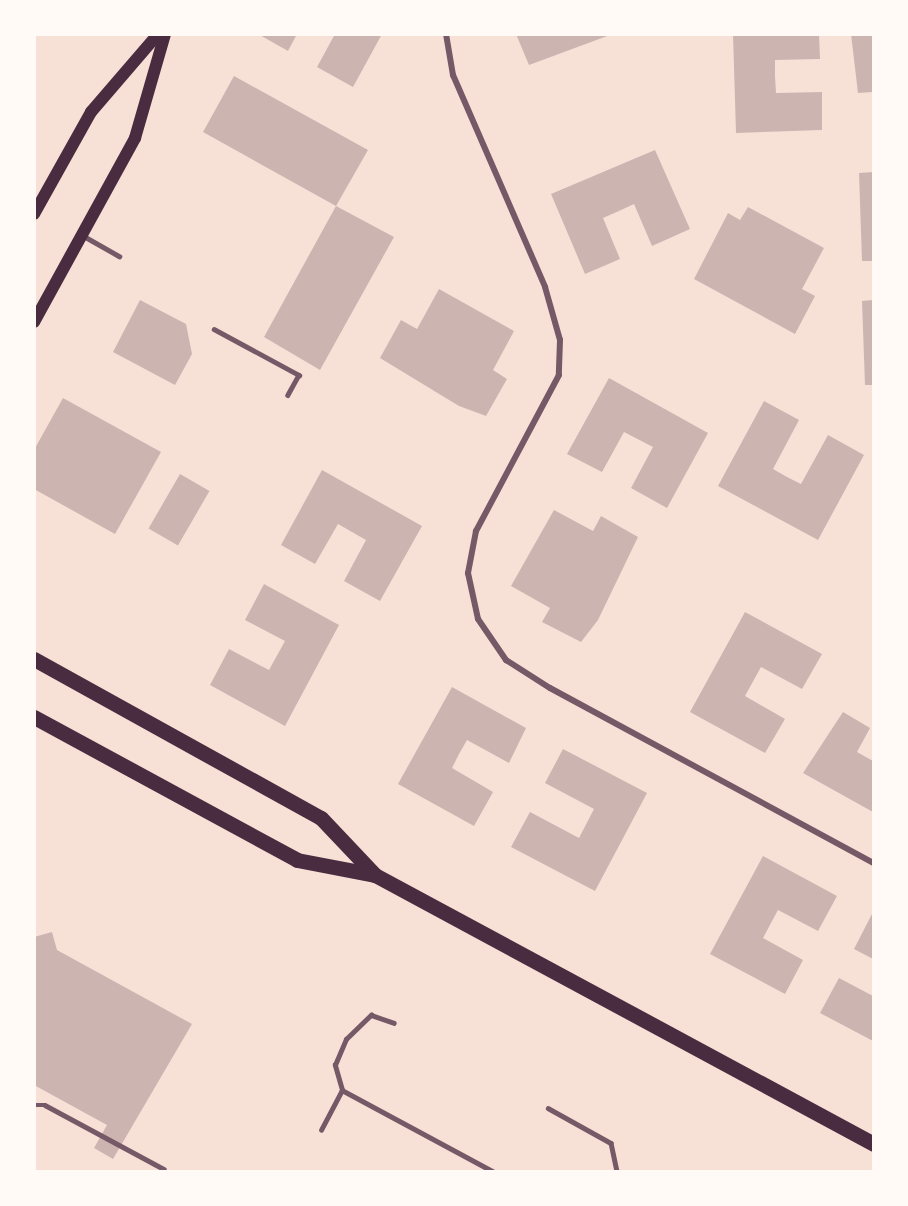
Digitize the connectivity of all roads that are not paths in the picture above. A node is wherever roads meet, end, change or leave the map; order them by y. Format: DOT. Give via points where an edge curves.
graph roads {
  1 [pos="158,34"];
  2 [pos="165,34"];
  3 [pos="446,34"];
  4 [pos="34,214"];
  5 [pos="82,235"];
  6 [pos="119,256"];
  7 [pos="34,322"];
  8 [pos="214,329"];
  9 [pos="288,395"];
  10 [pos="34,659"];
  11 [pos="34,717"];
  12 [pos="873,863"];
  13 [pos="375,875"];
  14 [pos="394,1023"];
  15 [pos="342,1090"];
  16 [pos="34,1105"];
  17 [pos="548,1108"];
  18 [pos="321,1130"];
  19 [pos="873,1144"];
  20 [pos="164,1169"];
  21 [pos="495,1172"];
  22 [pos="617,1172"];
  1 -- 4 [label="main road" via="91,112"];
  2 -- 5 [label="main road" via="135,138"];
  3 -- 12 [label="street" via="453,75 545,287 560,339 559,375 476,531 468,573 478,619 506,660"];
  5 -- 6 [label="lane"];
  5 -- 7 [label="main road"];
  8 -- 9 [label="lane" via="299,375"];
  10 -- 13 [label="main road" via="321,818"];
  11 -- 13 [label="main road" via="297,860"];
  13 -- 19 [label="main road"];
  14 -- 15 [label="lane" via="371,1015 346,1039 335,1065"];
  15 -- 18 [label="lane"];
  15 -- 21 [label="lane"];
  16 -- 20 [label="lane" via="45,1105"];
  17 -- 22 [label="lane" via="610,1143"];
}
